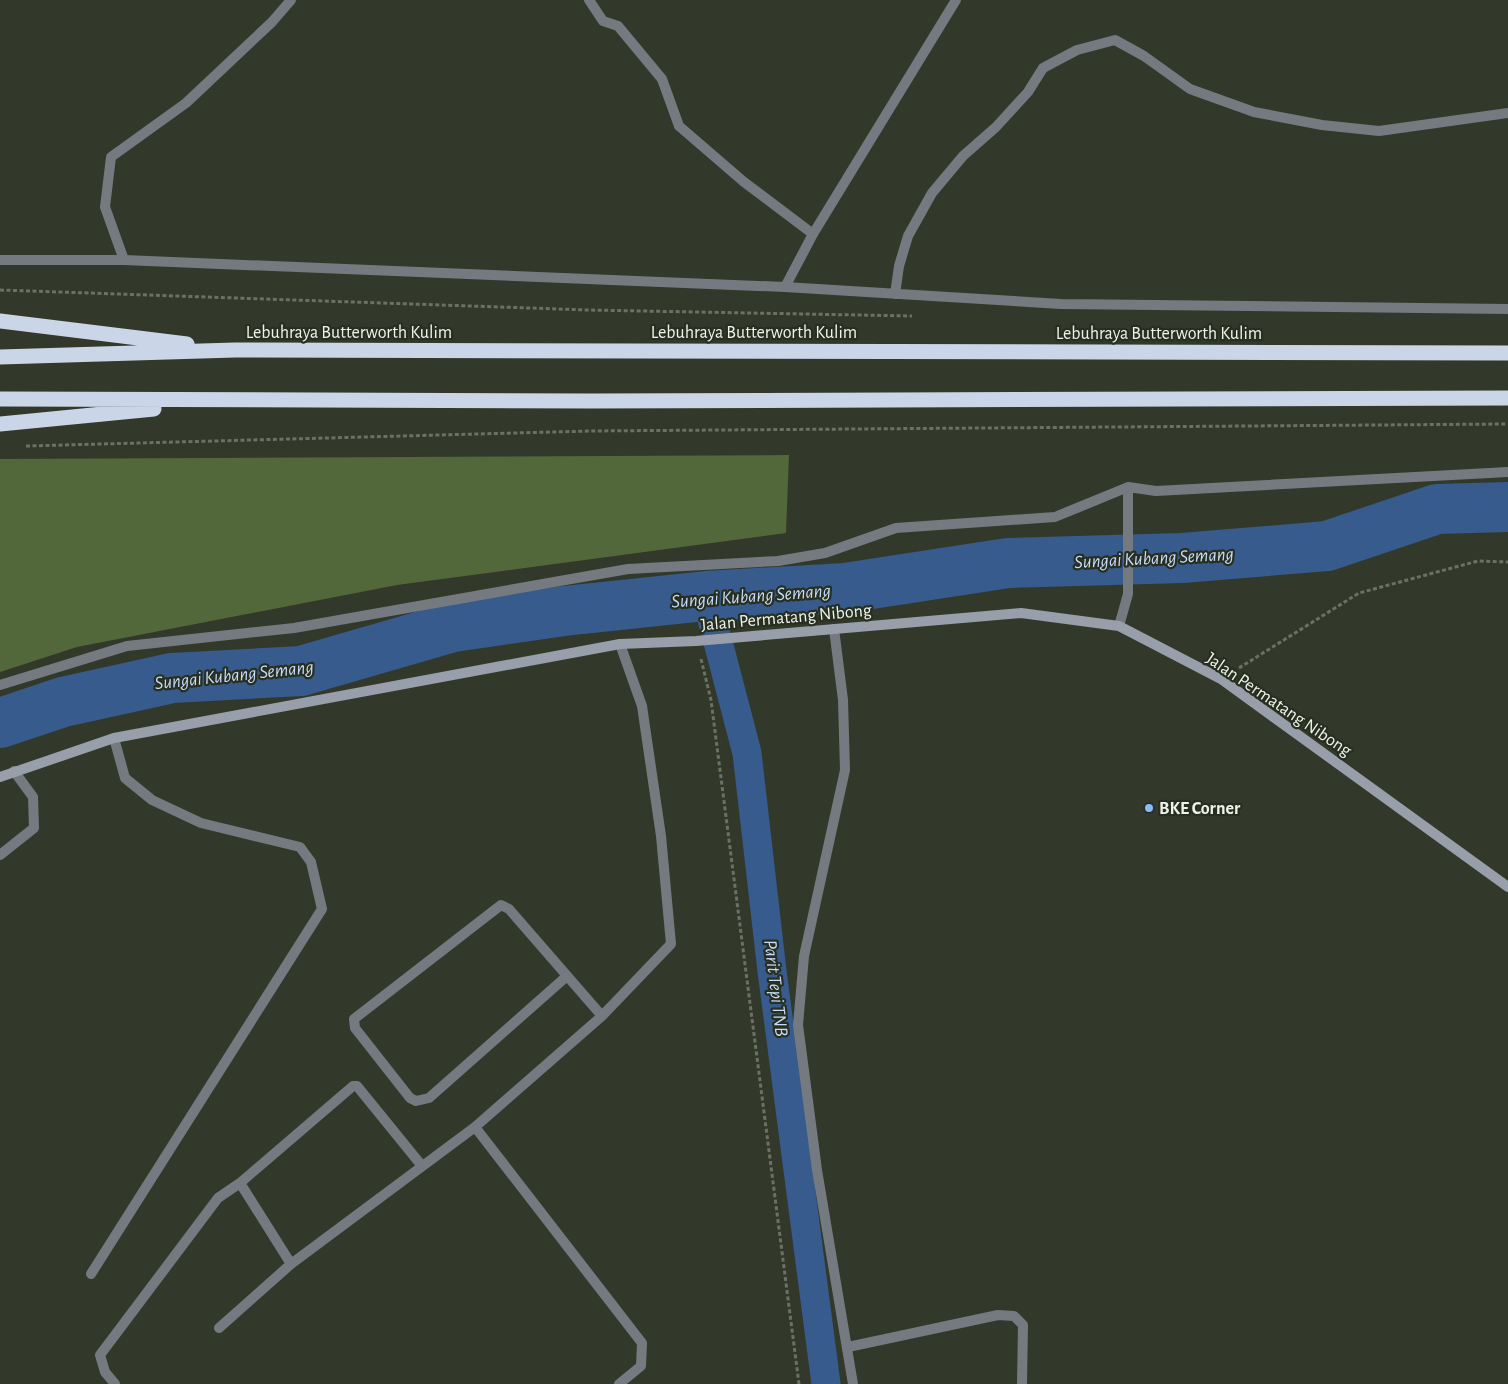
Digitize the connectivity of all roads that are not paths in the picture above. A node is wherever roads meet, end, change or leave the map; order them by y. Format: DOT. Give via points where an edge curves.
graph roads {
  1 [pos="291,0"];
  2 [pos="588,0"];
  3 [pos="956,0"];
  4 [pos="1508,113"];
  5 [pos="813,234"];
  6 [pos="0,260"];
  7 [pos="124,260"];
  8 [pos="785,287"];
  9 [pos="895,294"];
  10 [pos="1508,309"];
  11 [pos="0,321"];
  12 [pos="235,350"];
  13 [pos="1508,352"];
  14 [pos="0,356"];
  15 [pos="1508,398"];
  16 [pos="0,400"];
  17 [pos="235,401"];
  18 [pos="0,424"];
  19 [pos="1508,472"];
  20 [pos="1128,487"];
  21 [pos="1119,626"];
  22 [pos="834,629"];
  23 [pos="620,644"];
  24 [pos="0,685"];
  25 [pos="114,738"];
  26 [pos="14,771"];
  27 [pos="0,777"];
  28 [pos="0,855"];
  29 [pos="1508,887"];
  30 [pos="567,976"];
  31 [pos="602,1016"];
  32 [pos="475,1127"];
  33 [pos="422,1166"];
  34 [pos="240,1182"];
  35 [pos="291,1264"];
  36 [pos="91,1274"];
  37 [pos="219,1328"];
  38 [pos="848,1348"];
  39 [pos="115,1384"];
  40 [pos="619,1384"];
  41 [pos="853,1384"];
  42 [pos="1022,1384"];
  1 -- 7 [label="street" via="272,22 186,102 111,157 105,207"];
  2 -- 5 [label="street" via="603,21 618,26 662,78 679,126 744,182"];
  3 -- 5 [label="street"];
  4 -- 9 [label="street" via="1379,131 1322,125 1254,112 1190,89 1116,40 1077,50 1043,68 1028,92 963,156 932,193 908,236"];
  5 -- 8 [label="street"];
  6 -- 7 [label="street"];
  7 -- 8 [label="street"];
  8 -- 9 [label="street"];
  9 -- 10 [label="street" via="1061,304"];
  11 -- 12 [label="highway"];
  12 -- 13 [label="highway, Lebuhraya Butterworth Kulim"];
  12 -- 14 [label="highway, Lebuhraya Butterworth Kulim"];
  15 -- 17 [label="highway"];
  16 -- 17 [label="highway"];
  17 -- 18 [label="highway"];
  19 -- 20 [label="street" via="1156,491"];
  20 -- 21 [label="street" via="1128,594"];
  20 -- 24 [label="street" via="1055,517 896,528 825,553 796,558 628,569 294,628 127,646"];
  21 -- 22 [label="main road, Jalan Permatang Nibong" via="1021,612"];
  21 -- 29 [label="main road, Jalan Permatang Nibong" via="1221,680"];
  22 -- 23 [label="main road, Jalan Permatang Nibong"];
  22 -- 38 [label="street" via="843,700 845,770 804,956 798,1025 817,1170"];
  23 -- 25 [label="main road, Jalan Permatang Nibong"];
  23 -- 31 [label="street" via="642,706 661,836 671,944"];
  25 -- 26 [label="main road, Jalan Permatang Nibong"];
  25 -- 36 [label="street" via="125,778 152,800 201,823 300,847 311,862 322,909"];
  26 -- 27 [label="main road, Jalan Permatang Nibong"];
  26 -- 28 [label="street" via="33,797 34,828"];
  30 -- 30 [label="street" via="509,909 501,905 354,1020 355,1028 410,1098 416,1101 429,1098"];
  30 -- 31 [label="street"];
  31 -- 32 [label="street"];
  32 -- 33 [label="street"];
  32 -- 40 [label="street" via="642,1343 641,1366"];
  33 -- 34 [label="street" via="357,1086 353,1086"];
  33 -- 35 [label="street"];
  34 -- 35 [label="street"];
  34 -- 39 [label="street" via="218,1198 100,1355 105,1372"];
  35 -- 37 [label="street"];
  38 -- 41 [label="street"];
  38 -- 42 [label="street" via="998,1315 1014,1316 1023,1325"];
}
